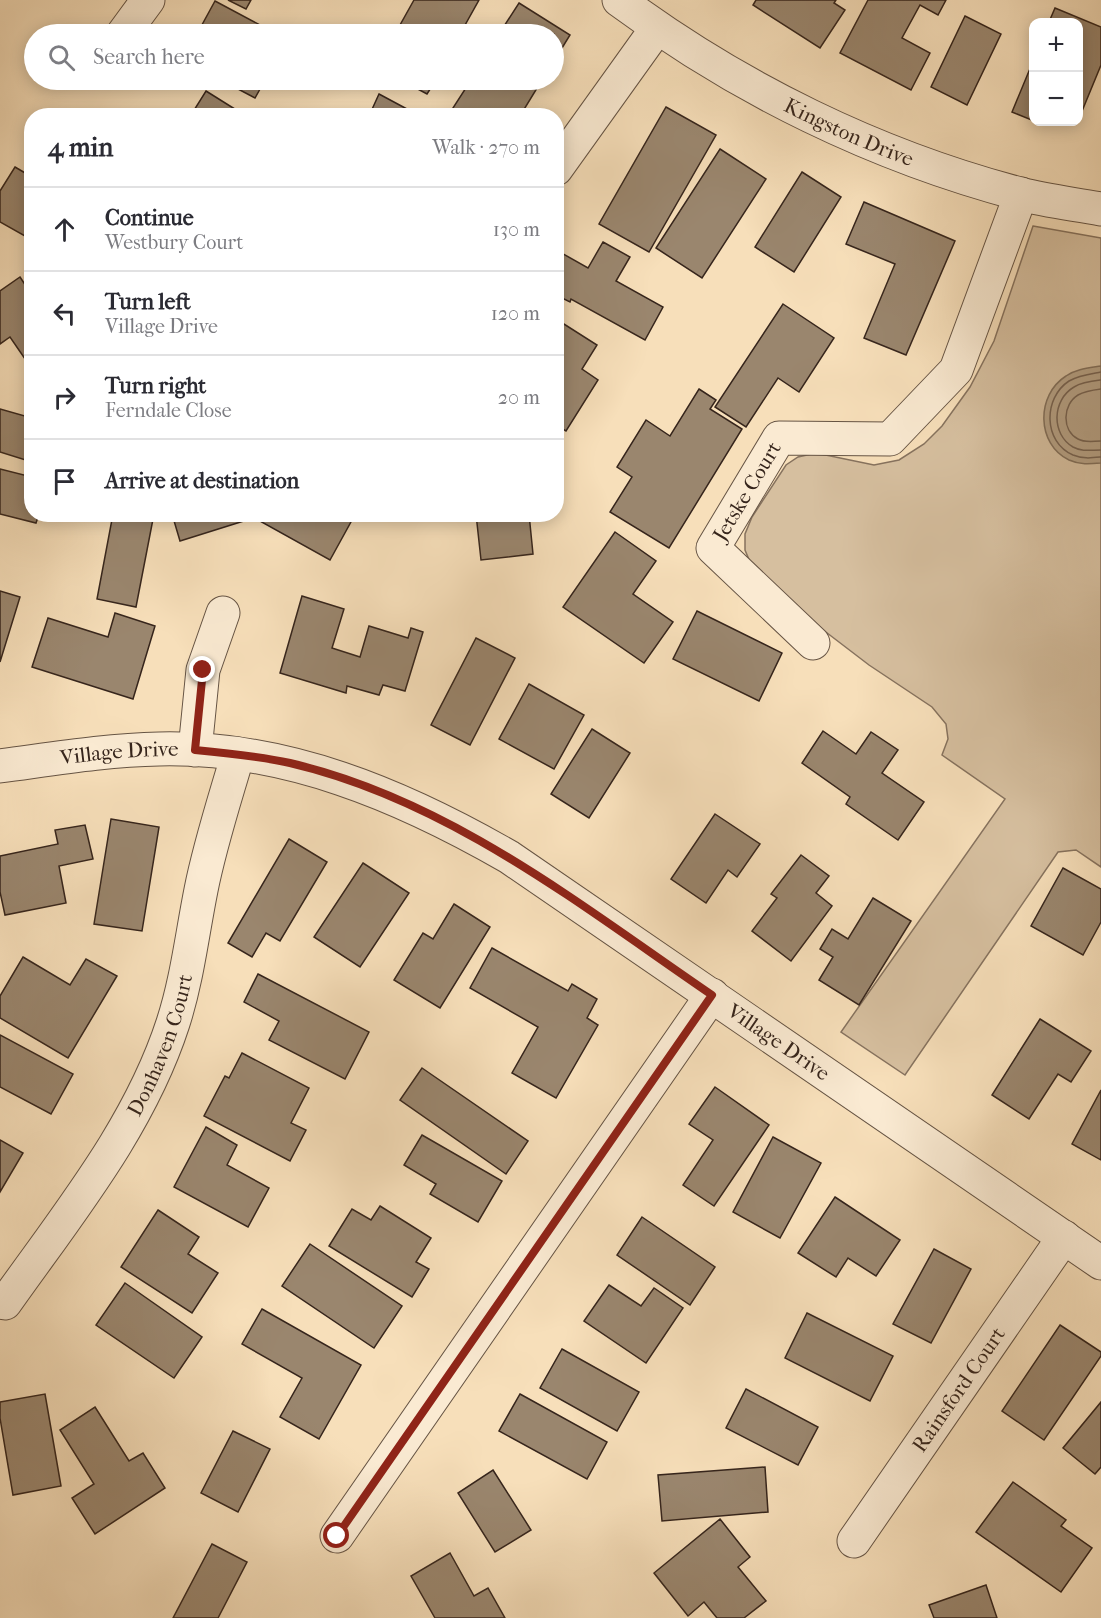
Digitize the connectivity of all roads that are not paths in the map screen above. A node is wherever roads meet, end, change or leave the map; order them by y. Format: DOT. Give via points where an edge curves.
graph roads {
  1 [pos="147,0"];
  2 [pos="619,0"];
  3 [pos="130,24"];
  4 [pos="657,28"];
  5 [pos="564,158"];
  6 [pos="1021,194"];
  7 [pos="1101,209"];
  8 [pos="222,613"];
  9 [pos="813,643"];
  10 [pos="195,750"];
  11 [pos="238,754"];
  12 [pos="0,766"];
  13 [pos="712,995"];
  14 [pos="1064,1237"];
  15 [pos="1101,1263"];
  16 [pos="5,1303"];
  17 [pos="337,1536"];
  18 [pos="854,1541"];
  1 -- 3 [label="street"];
  2 -- 4 [label="street, Kingston Drive"];
  4 -- 5 [label="street"];
  4 -- 6 [label="street, Kingston Drive" via="780,102 884,149"];
  6 -- 7 [label="street, Kingston Drive"];
  6 -- 9 [label="street, Jetske Court" via="956,370 890,440 779,438 713,548"];
  8 -- 10 [label="street" via="203,670"];
  10 -- 11 [label="street, Village Drive"];
  10 -- 12 [label="street, Village Drive" via="121,750"];
  11 -- 13 [label="street, Village Drive" via="291,763 348,781 456,826"];
  11 -- 16 [label="street, Donhaven Court" via="201,889 180,995 151,1078 98,1171"];
  13 -- 14 [label="street, Village Drive"];
  13 -- 17 [label="street"];
  14 -- 15 [label="street, Village Drive"];
  14 -- 18 [label="street, Rainsford Court"];
}
